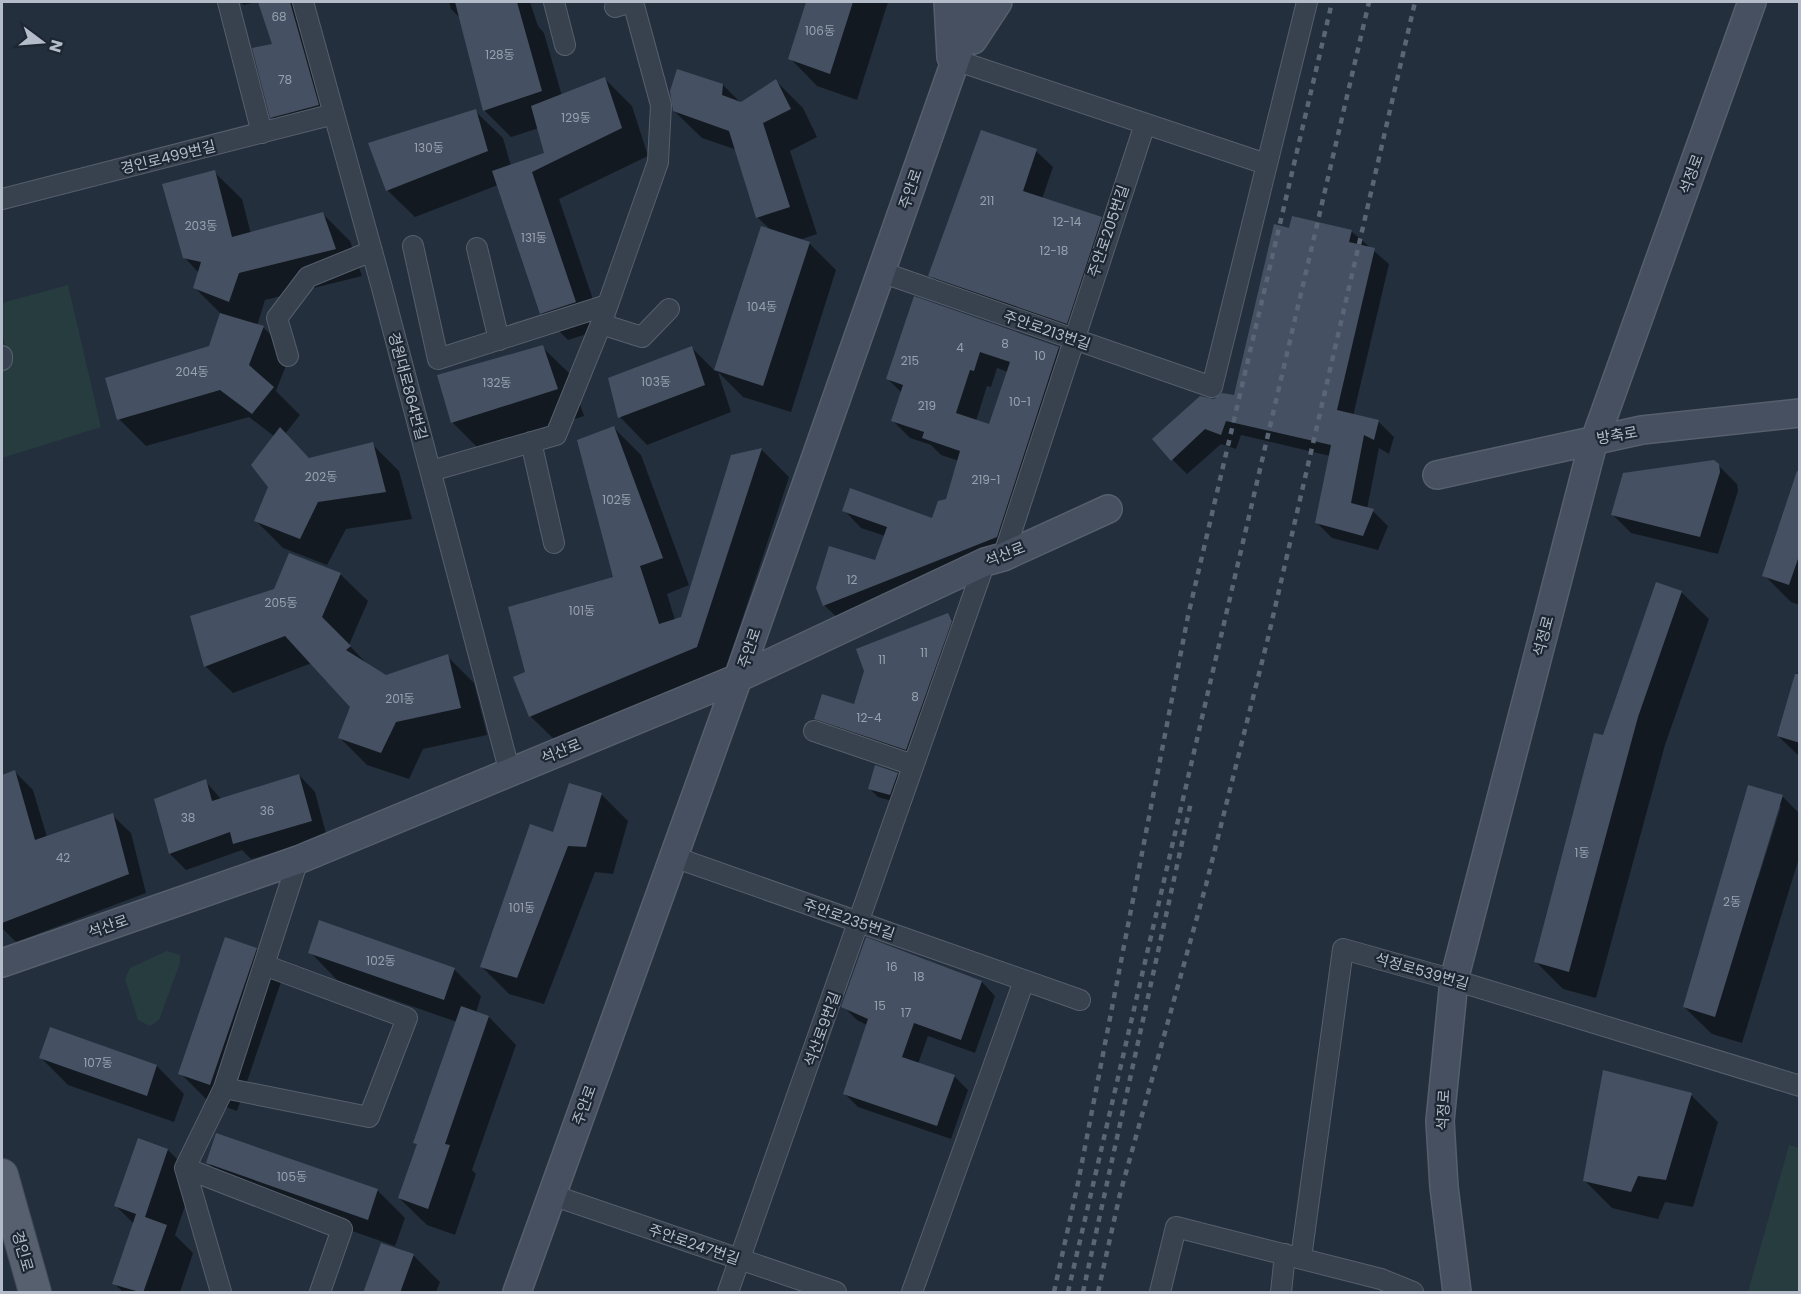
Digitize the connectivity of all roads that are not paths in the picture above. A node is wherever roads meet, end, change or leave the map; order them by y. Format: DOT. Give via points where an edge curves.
graph roads {
  1 [pos="228,2"];
  2 [pos="303,2"];
  3 [pos="554,2"];
  4 [pos="948,2"];
  5 [pos="976,2"];
  6 [pos="998,2"];
  7 [pos="1307,2"];
  8 [pos="1752,2"];
  9 [pos="626,3"];
  10 [pos="565,45"];
  11 [pos="955,66"];
  12 [pos="334,114"];
  13 [pos="1145,124"];
  14 [pos="262,133"];
  15 [pos="1266,164"];
  16 [pos="2,200"];
  17 [pos="412,246"];
  18 [pos="477,248"];
  19 [pos="372,251"];
  20 [pos="881,272"];
  21 [pos="669,309"];
  22 [pos="604,314"];
  23 [pos="1072,339"];
  24 [pos="499,340"];
  25 [pos="288,356"];
  26 [pos="1800,412"];
  27 [pos="1596,438"];
  28 [pos="531,442"];
  29 [pos="430,471"];
  30 [pos="1437,475"];
  31 [pos="1108,509"];
  32 [pos="555,543"];
  33 [pos="994,560"];
  34 [pos="738,678"];
  35 [pos="814,731"];
  36 [pos="913,765"];
  37 [pos="510,773"];
  38 [pos="674,857"];
  39 [pos="298,860"];
  40 [pos="859,923"];
  41 [pos="2,963"];
  42 [pos="264,965"];
  43 [pos="1454,980"];
  44 [pos="1024,981"];
  45 [pos="1080,1000"];
  46 [pos="1800,1086"];
  47 [pos="224,1088"];
  48 [pos="185,1168"];
  49 [pos="2,1175"];
  50 [pos="552,1195"];
  51 [pos="1293,1256"];
  52 [pos="740,1260"];
  53 [pos="35,1293"];
  54 [pos="221,1293"];
  55 [pos="320,1293"];
  56 [pos="516,1293"];
  57 [pos="728,1293"];
  58 [pos="836,1293"];
  59 [pos="912,1293"];
  60 [pos="1160,1293"];
  61 [pos="1281,1293"];
  62 [pos="1413,1293"];
  63 [pos="1457,1293"];
  1 -- 14 [label="street"];
  2 -- 12 [label="street, 경원대로864번길"];
  3 -- 10 [label="street"];
  4 -- 11 [label="main road"];
  5 -- 11 [label="main road, 주안로"];
  6 -- 11 [label="main road"];
  7 -- 15 [label="street"];
  8 -- 27 [label="main road, 석정로"];
  9 -- 22 [label="street" via="661,105 658,162"];
  11 -- 13 [label="street"];
  11 -- 20 [label="main road, 주안로"];
  12 -- 14 [label="street, 경인로499번길"];
  12 -- 19 [label="street, 경원대로864번길"];
  13 -- 15 [label="street"];
  13 -- 23 [label="street, 주안로205번길"];
  14 -- 16 [label="street, 경인로499번길"];
  15 -- 23 [label="street, 주안로213번길" via="1212,387"];
  17 -- 24 [label="street" via="438,359"];
  18 -- 24 [label="street"];
  19 -- 25 [label="street" via="308,277 277,318"];
  19 -- 29 [label="street, 경원대로864번길"];
  20 -- 23 [label="street, 주안로213번길"];
  20 -- 34 [label="main road, 주안로"];
  21 -- 22 [label="street" via="642,337"];
  22 -- 24 [label="street"];
  22 -- 28 [label="street" via="556,435"];
  23 -- 33 [label="street, 주안로205번길"];
  26 -- 27 [label="main road, 방축로"];
  27 -- 30 [label="main road, 방축로"];
  27 -- 43 [label="main road, 석정로"];
  28 -- 29 [label="street"];
  28 -- 32 [label="street"];
  29 -- 37 [label="street, 경원대로864번길"];
  31 -- 33 [label="main road, 석산로"];
  33 -- 34 [label="main road, 석산로"];
  33 -- 36 [label="street, 석산로9번길"];
  34 -- 37 [label="main road, 석산로"];
  34 -- 38 [label="main road, 주안로"];
  35 -- 36 [label="street"];
  36 -- 40 [label="street, 석산로9번길"];
  37 -- 39 [label="main road, 석산로"];
  38 -- 40 [label="street, 주안로235번길"];
  38 -- 50 [label="main road, 주안로"];
  39 -- 41 [label="main road, 석산로"];
  39 -- 42 [label="street"];
  40 -- 44 [label="street, 주안로235번길"];
  40 -- 52 [label="street, 석산로9번길"];
  42 -- 47 [label="street"];
  42 -- 47 [label="street" via="407,1018 369,1117"];
  43 -- 46 [label="street, 석정로539번길"];
  43 -- 51 [label="street, 석정로539번길" via="1343,949"];
  43 -- 63 [label="main road, 석정로" via="1440,1121"];
  44 -- 45 [label="street, 주안로235번길"];
  44 -- 59 [label="street"];
  47 -- 48 [label="street"];
  48 -- 54 [label="street"];
  48 -- 55 [label="street" via="342,1229"];
  49 -- 53 [label="main road, 경인로"];
  50 -- 52 [label="street, 주안로247번길"];
  50 -- 56 [label="main road, 주안로"];
  51 -- 60 [label="street" via="1176,1227"];
  51 -- 61 [label="street"];
  51 -- 62 [label="street" via="1381,1279"];
  52 -- 57 [label="street, 석산로9번길"];
  52 -- 58 [label="street, 주안로247번길"];
}
